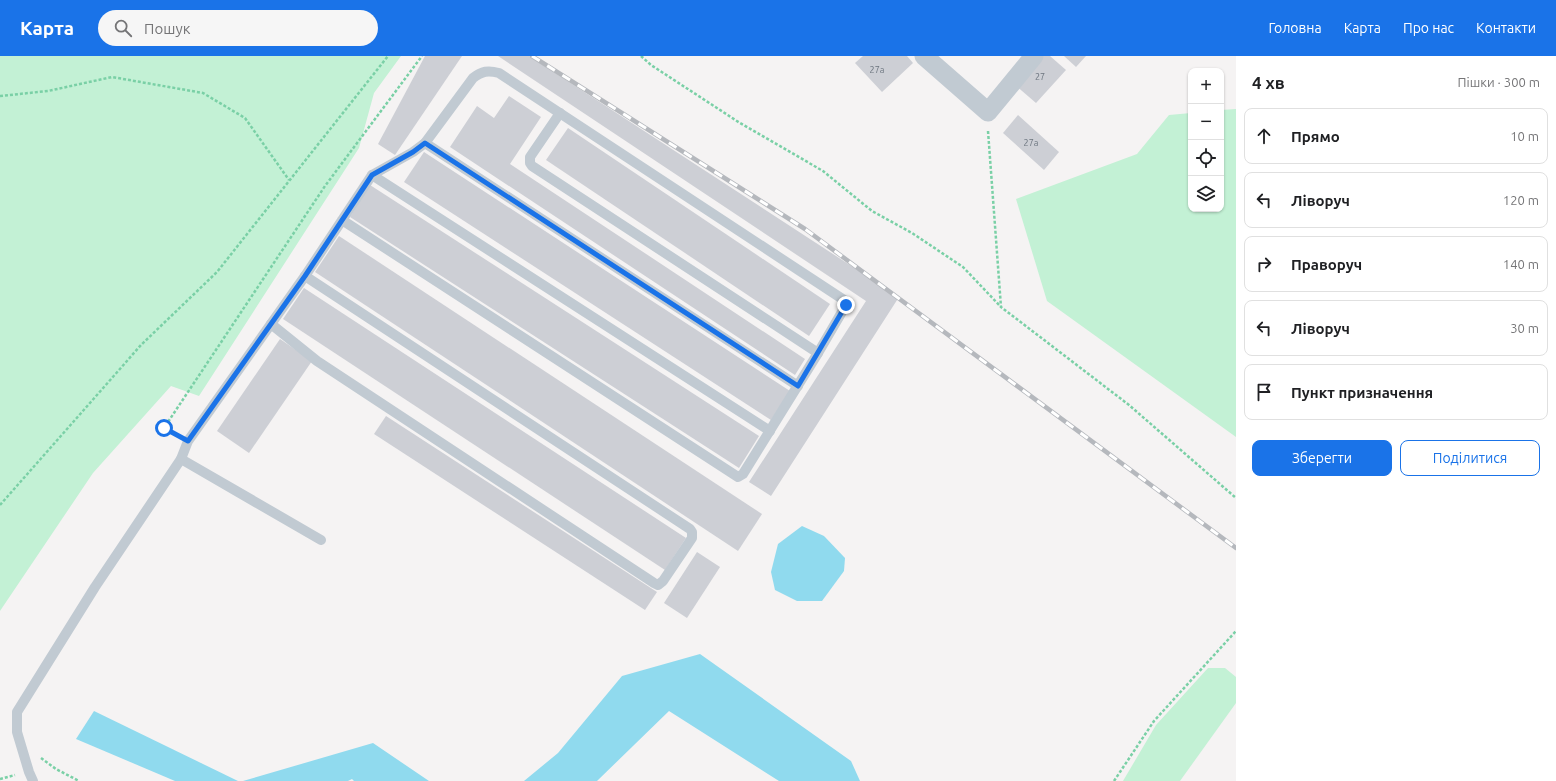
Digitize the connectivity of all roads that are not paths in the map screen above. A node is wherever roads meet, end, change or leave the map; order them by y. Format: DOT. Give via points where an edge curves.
graph roads {
  1 [pos="924,56"];
  2 [pos="1034,56"];
  3 [pos="560,113"];
  4 [pos="425,143"];
  5 [pos="372,175"];
  6 [pos="342,220"];
  7 [pos="305,276"];
  8 [pos="271,324"];
  9 [pos="818,354"];
  10 [pos="798,386"];
  11 [pos="770,431"];
  12 [pos="182,459"];
  13 [pos="321,540"];
  14 [pos="33,781"];
  1 -- 2 [label="street" via="988,112"];
  3 -- 4 [label="lane" via="499,73 490,70 481,72 473,78"];
  3 -- 9 [label="lane" via="844,300 846,308"];
  3 -- 9 [label="lane" via="530,157 532,166"];
  4 -- 5 [label="lane"];
  4 -- 10 [label="lane"];
  5 -- 6 [label="lane"];
  5 -- 11 [label="lane"];
  6 -- 7 [label="lane"];
  6 -- 11 [label="lane" via="734,476 743,474"];
  7 -- 8 [label="lane"];
  7 -- 8 [label="lane" via="690,529 692,538 663,582 658,584 641,575 317,361"];
  8 -- 12 [label="lane" via="188,441"];
  9 -- 10 [label="lane"];
  10 -- 11 [label="lane"];
  12 -- 13 [label="lane"];
  12 -- 14 [label="lane" via="95,587 18,712 17,732"];
}
